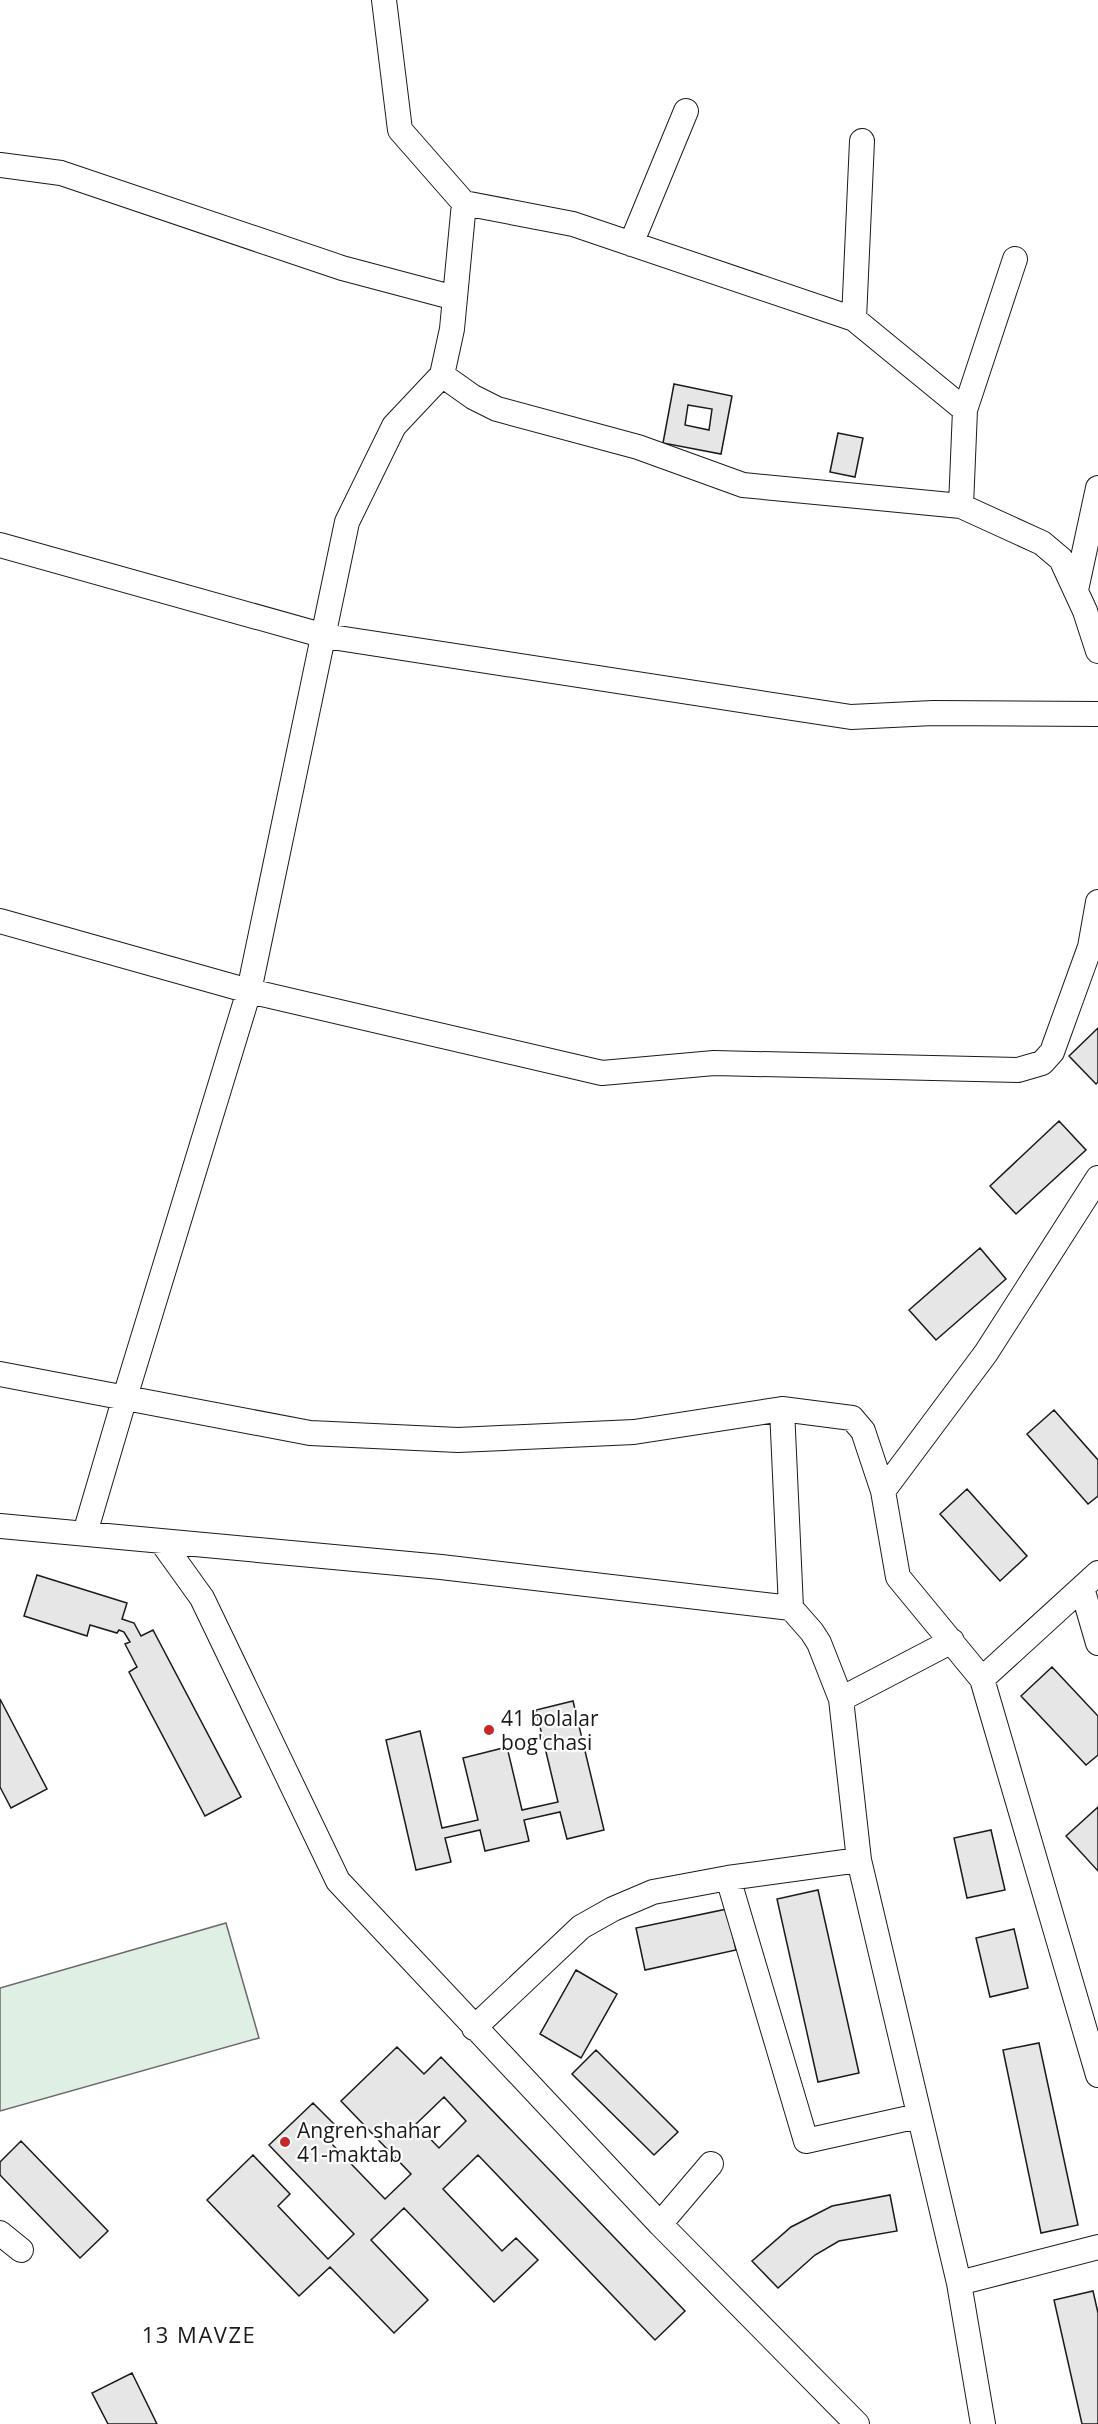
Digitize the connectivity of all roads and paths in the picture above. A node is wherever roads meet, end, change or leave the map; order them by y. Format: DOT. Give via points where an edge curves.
graph roads {
  1 [pos="384,0"];
  2 [pos="686,111"];
  3 [pos="862,141"];
  4 [pos="0,165"];
  5 [pos="465,203"];
  6 [pos="632,244"];
  7 [pos="1015,259"];
  8 [pos="455,298"];
  9 [pos="854,319"];
  10 [pos="442,375"];
  11 [pos="965,410"];
  12 [pos="1098,488"];
  13 [pos="961,506"];
  14 [pos="0,545"];
  15 [pos="1076,590"];
  16 [pos="325,636"];
  17 [pos="1098,651"];
  18 [pos="1098,714"];
  19 [pos="1098,902"];
  20 [pos="0,921"];
  21 [pos="249,991"];
  22 [pos="1098,1178"];
  23 [pos="0,1374"];
  24 [pos="125,1396"];
  25 [pos="782,1408"];
  26 [pos="883,1491"];
  27 [pos="0,1526"];
  28 [pos="85,1533"];
  29 [pos="161,1541"];
  30 [pos="1090,1581"];
  31 [pos="1098,1605"];
  32 [pos="791,1608"];
  33 [pos="952,1641"];
  34 [pos="1098,1643"];
  35 [pos="982,1679"];
  36 [pos="842,1699"];
  37 [pos="858,1860"];
  38 [pos="728,1878"];
  39 [pos="474,2028"];
  40 [pos="1098,2075"];
  41 [pos="918,2116"];
  42 [pos="711,2164"];
  43 [pos="660,2224"];
  44 [pos="0,2233"];
  45 [pos="1098,2247"];
  46 [pos="21,2250"];
  47 [pos="959,2283"];
  48 [pos="857,2424"];
  49 [pos="982,2424"];
  1 -- 5 [label="street" via="400,130"];
  2 -- 6 [label="street"];
  3 -- 9 [label="street"];
  4 -- 8 [label="street" via="61,173 342,268"];
  5 -- 6 [label="street" via="573,224"];
  5 -- 8 [label="street"];
  6 -- 9 [label="street"];
  7 -- 11 [label="street"];
  8 -- 10 [label="street"];
  9 -- 11 [label="street"];
  10 -- 13 [label="street" via="497,409 638,447 743,485"];
  10 -- 16 [label="street" via="394,426 347,522"];
  11 -- 13 [label="street"];
  12 -- 15 [label="street"];
  13 -- 15 [label="street" via="1042,543 1061,559"];
  14 -- 16 [label="street"];
  15 -- 17 [label="street"];
  16 -- 18 [label="street" via="850,717"];
  16 -- 21 [label="street"];
  19 -- 21 [label="street" via="1090,947 1052,1052 1042,1063 1018,1070 714,1063 602,1073"];
  20 -- 21 [label="street"];
  21 -- 24 [label="street"];
  22 -- 26 [label="street" via="986,1353"];
  23 -- 24 [label="street"];
  24 -- 25 [label="street" via="310,1433 458,1440 634,1432"];
  24 -- 28 [label="street"];
  25 -- 26 [label="street" via="846,1416 857,1422 864,1431"];
  25 -- 32 [label="street"];
  26 -- 33 [label="street" via="898,1577"];
  27 -- 28 [label="street"];
  28 -- 29 [label="street"];
  29 -- 32 [label="street"];
  29 -- 39 [label="street" via="202,1598 338,1881"];
  30 -- 31 [label="street"];
  30 -- 34 [label="street"];
  30 -- 35 [label="street"];
  32 -- 36 [label="street" via="819,1643"];
  33 -- 35 [label="street"];
  33 -- 36 [label="street"];
  35 -- 40 [label="street"];
  36 -- 37 [label="street"];
  37 -- 38 [label="street"];
  37 -- 41 [label="street"];
  38 -- 39 [label="street" via="653,1892 581,1927"];
  38 -- 41 [label="street" via="806,2141"];
  39 -- 43 [label="street"];
  41 -- 47 [label="street"];
  42 -- 43 [label="street"];
  43 -- 48 [label="street"];
  44 -- 46 [label="street"];
  45 -- 47 [label="street"];
  47 -- 49 [label="street"];
}
